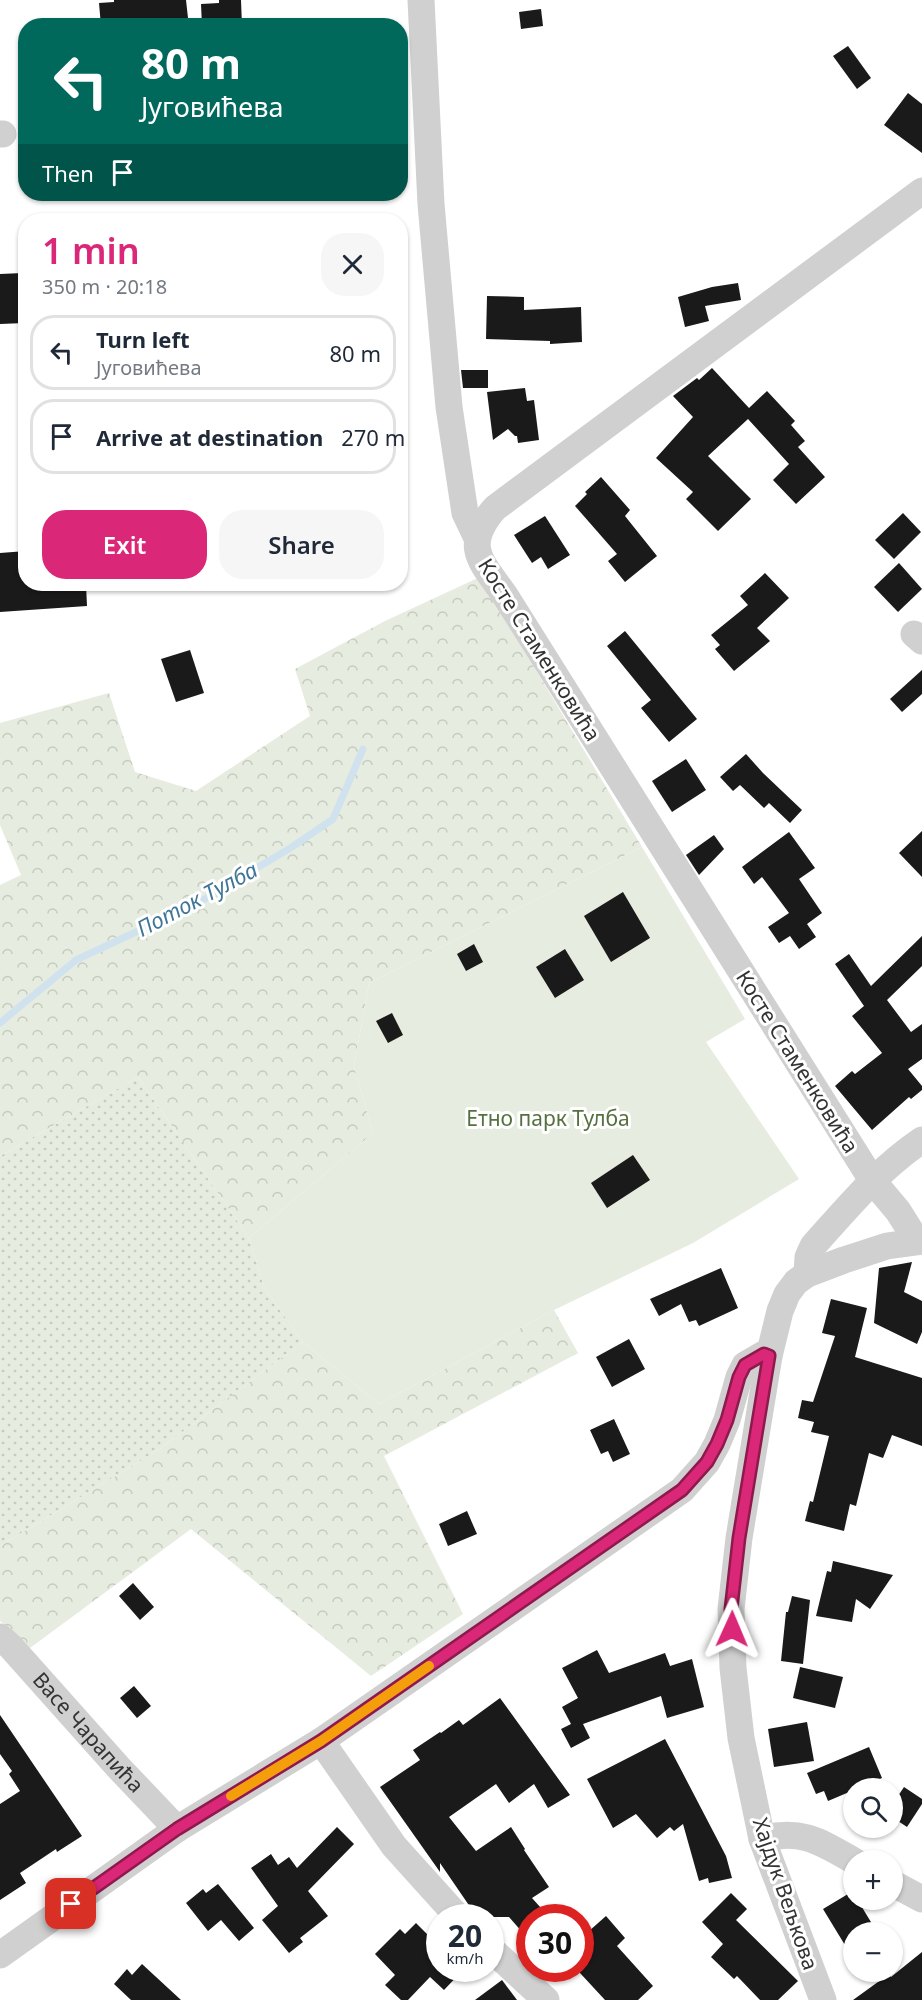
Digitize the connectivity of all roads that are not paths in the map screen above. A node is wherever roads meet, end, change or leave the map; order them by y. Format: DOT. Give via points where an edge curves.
graph roads {
  1 [pos="421,0"];
  2 [pos="922,191"];
  3 [pos="476,536"];
  4 [pos="922,1140"];
  5 [pos="872,1180"];
  6 [pos="919,1241"];
  7 [pos="807,1274"];
  8 [pos="769,1356"];
  9 [pos="0,1637"];
  10 [pos="321,1741"];
  11 [pos="177,1829"];
  12 [pos="762,1839"];
  13 [pos="843,1855"];
  14 [pos="903,1889"];
  15 [pos="922,1899"];
  16 [pos="446,1904"];
  17 [pos="0,1955"];
  18 [pos="504,1961"];
  19 [pos="546,2000"];
  20 [pos="823,2000"];
  1 -- 3 [label="street" via="430,204 449,407 465,513"];
  2 -- 3 [label="street, Косте Стаменковића" via="495,508"];
  3 -- 5 [label="street, Косте Стаменковића" via="479,557"];
  4 -- 5 [label="street"];
  5 -- 6 [label="street, Косте Стаменковића"];
  5 -- 7 [label="street" via="813,1246"];
  6 -- 7 [label="street, Хајдук Вељкова" via="887,1246"];
  7 -- 8 [label="street, Хајдук Вељкова" via="787,1294"];
  8 -- 10 [label="street" via="764,1354 745,1365 717,1444 682,1490"];
  8 -- 12 [label="street, Хајдук Вељкова" via="731,1609 741,1738"];
  9 -- 11 [label="street, Васе Чарапића"];
  10 -- 11 [label="street"];
  10 -- 16 [label="street" via="394,1846"];
  11 -- 17 [label="street"];
  12 -- 13 [label="street" via="779,1834 801,1835"];
  12 -- 20 [label="street, Хајдук Вељкова"];
  14 -- 15 [label="street"];
  18 -- 19 [label="street"];
}
